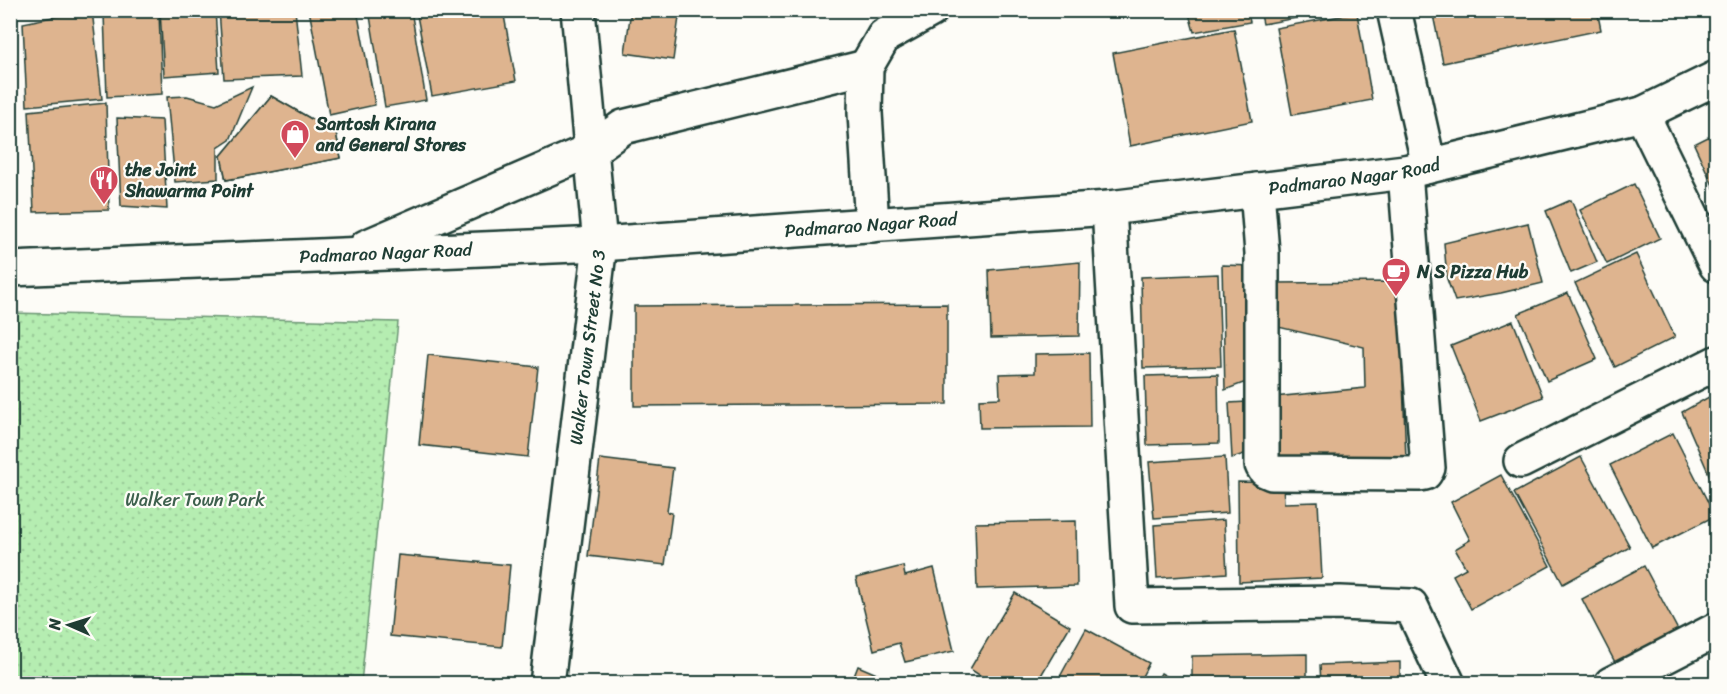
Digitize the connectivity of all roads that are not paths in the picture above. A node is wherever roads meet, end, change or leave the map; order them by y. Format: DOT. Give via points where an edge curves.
graph roads {
  1 [pos="578,10"];
  2 [pos="931,10"];
  3 [pos="1394,10"];
  4 [pos="866,67"];
  5 [pos="1716,78"];
  6 [pos="1642,114"];
  7 [pos="591,150"];
  8 [pos="1417,169"];
  9 [pos="1257,190"];
  10 [pos="1109,208"];
  11 [pos="872,225"];
  12 [pos="600,244"];
  13 [pos="348,255"];
  14 [pos="1716,265"];
  15 [pos="10,269"];
  16 [pos="1716,363"];
  17 [pos="1521,461"];
  18 [pos="1716,630"];
  19 [pos="547,684"];
  20 [pos="1448,684"];
  21 [pos="1611,684"];
  1 -- 7 [label="street, Walker Town Street No 3"];
  2 -- 4 [label="street" via="884,36"];
  3 -- 8 [label="street"];
  4 -- 7 [label="street" via="623,127"];
  4 -- 11 [label="street"];
  5 -- 6 [label="street, Padmarao Nagar Road"];
  6 -- 8 [label="street, Padmarao Nagar Road"];
  6 -- 14 [label="street"];
  7 -- 12 [label="street, Walker Town Street No 3"];
  7 -- 13 [label="street"];
  8 -- 9 [label="street, Padmarao Nagar Road"];
  8 -- 9 [label="street" via="1428,468 1419,474 1264,470 1262,254"];
  9 -- 10 [label="street, Padmarao Nagar Road"];
  10 -- 11 [label="street, Padmarao Nagar Road"];
  10 -- 20 [label="street" via="1132,606 1340,603 1411,606"];
  11 -- 12 [label="street, Padmarao Nagar Road"];
  12 -- 13 [label="street, Padmarao Nagar Road"];
  12 -- 19 [label="street, Walker Town Street No 3"];
  13 -- 15 [label="street, Padmarao Nagar Road"];
  16 -- 17 [label="street"];
  18 -- 21 [label="street"];
}
